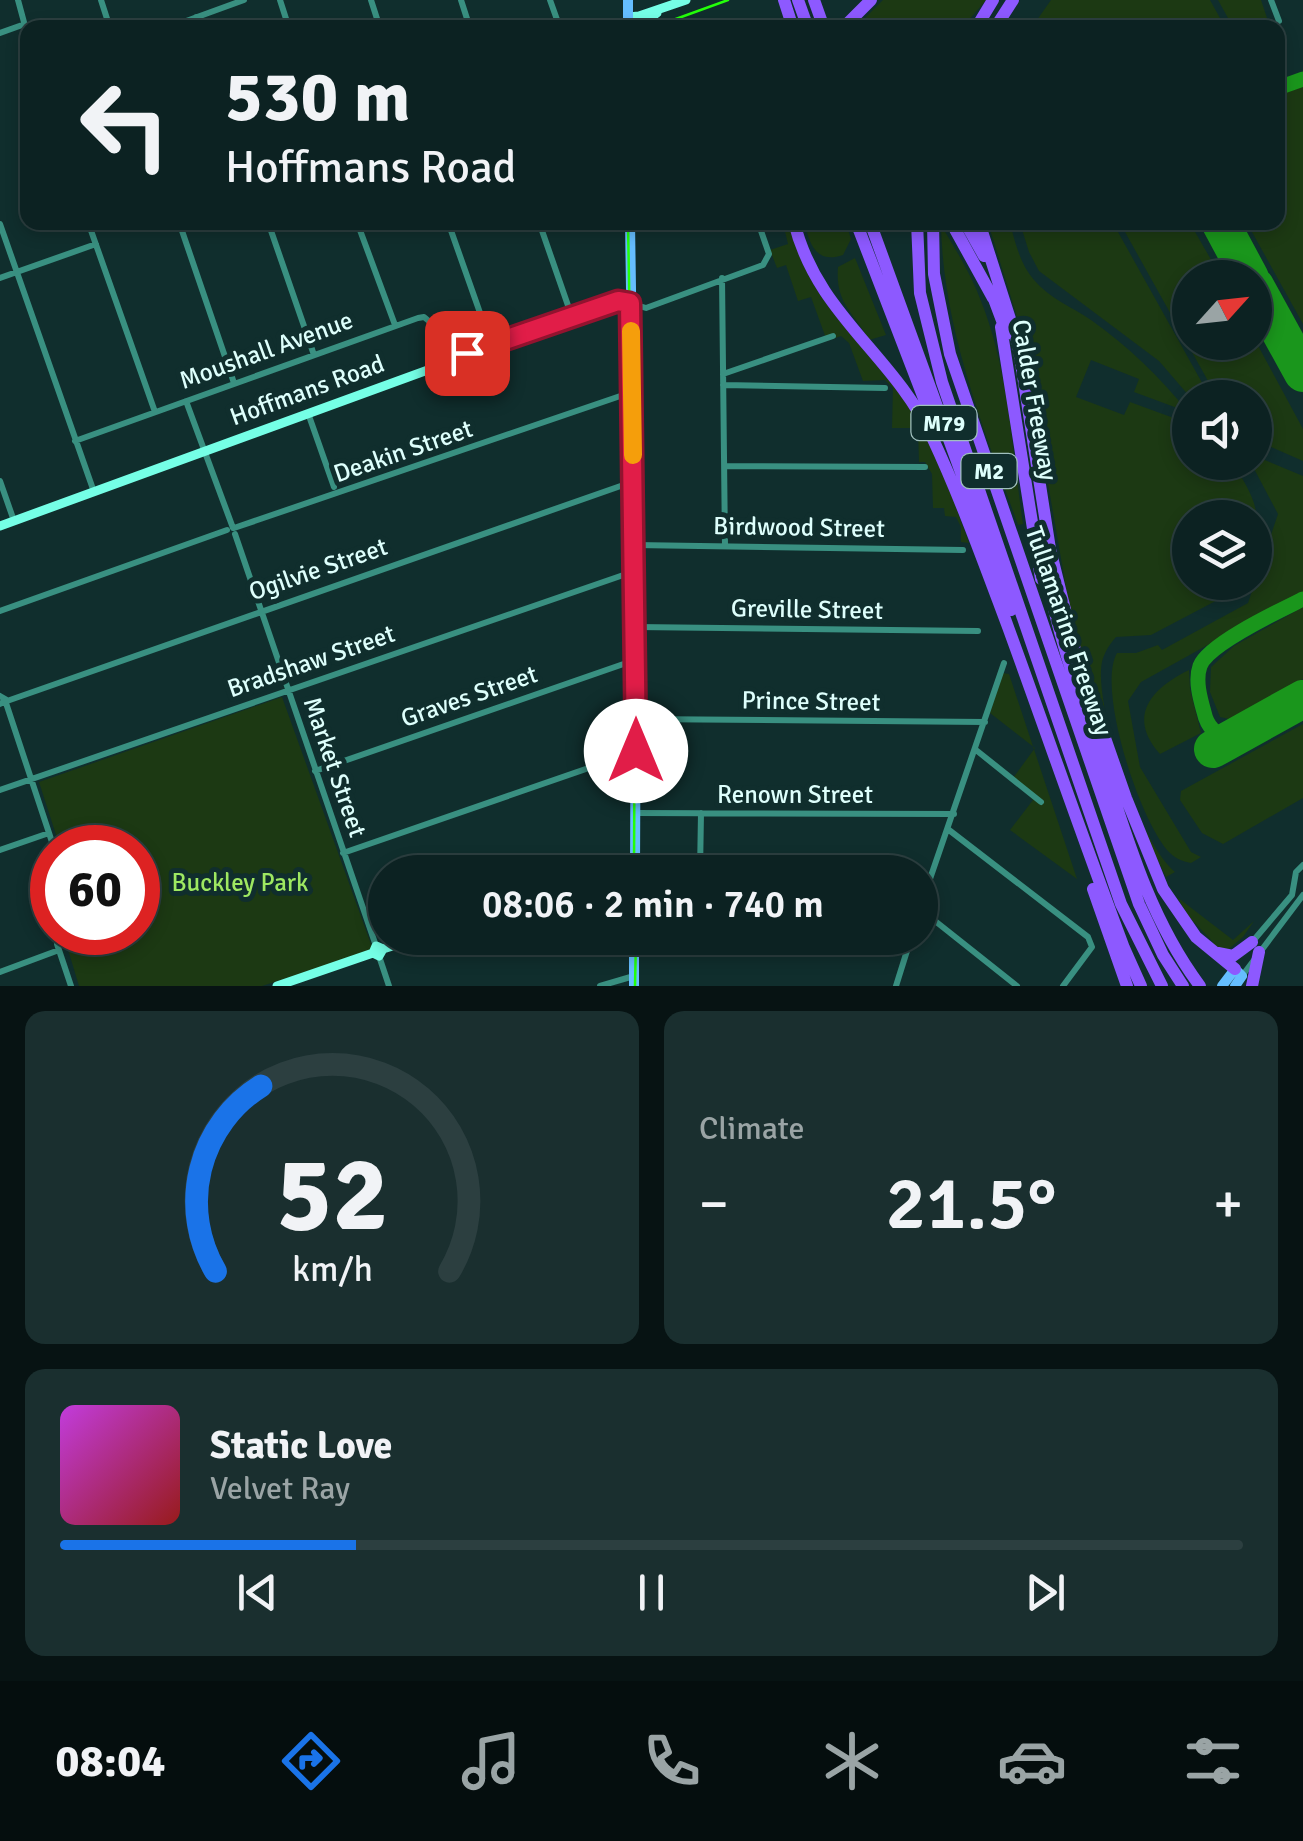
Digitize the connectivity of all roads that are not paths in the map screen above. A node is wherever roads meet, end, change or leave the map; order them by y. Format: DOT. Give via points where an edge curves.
graph roads {
  1 [pos="244,0"];
  2 [pos="686,0"];
  3 [pos="871,0"];
  4 [pos="668,6"];
  5 [pos="196,17"];
  6 [pos="188,20"];
  7 [pos="197,20"];
  8 [pos="633,20"];
  9 [pos="648,20"];
  10 [pos="850,20"];
  11 [pos="0,224"];
  12 [pos="91,230"];
  13 [pos="181,230"];
  14 [pos="271,230"];
  15 [pos="360,230"];
  16 [pos="451,230"];
  17 [pos="542,230"];
  18 [pos="630,230"];
  19 [pos="761,230"];
  20 [pos="796,230"];
  21 [pos="859,230"];
  22 [pos="873,230"];
  23 [pos="917,230"];
  24 [pos="933,230"];
  25 [pos="956,230"];
  26 [pos="969,230"];
  27 [pos="982,230"];
  28 [pos="96,244"];
  29 [pos="17,272"];
  30 [pos="0,278"];
  31 [pos="719,280"];
  32 [pos="992,294"];
  33 [pos="630,303"];
  34 [pos="572,316"];
  35 [pos="1011,318"];
  36 [pos="393,326"];
  37 [pos="833,336"];
  38 [pos="490,344"];
  39 [pos="314,355"];
  40 [pos="444,362"];
  41 [pos="723,374"];
  42 [pos="234,384"];
  43 [pos="723,385"];
  44 [pos="885,388"];
  45 [pos="632,392"];
  46 [pos="186,401"];
  47 [pos="155,412"];
  48 [pos="308,412"];
  49 [pos="75,440"];
  50 [pos="204,450"];
  51 [pos="725,466"];
  52 [pos="925,468"];
  53 [pos="0,481"];
  54 [pos="634,482"];
  55 [pos="334,487"];
  56 [pos="94,494"];
  57 [pos="962,504"];
  58 [pos="14,521"];
  59 [pos="0,526"];
  60 [pos="233,531"];
  61 [pos="635,545"];
  62 [pos="726,546"];
  63 [pos="963,550"];
  64 [pos="635,571"];
  65 [pos="260,611"];
  66 [pos="0,612"];
  67 [pos="636,628"];
  68 [pos="978,632"];
  69 [pos="636,660"];
  70 [pos="1004,663"];
  71 [pos="287,690"];
  72 [pos="3,699"];
  73 [pos="1091,700"];
  74 [pos="1038,712"];
  75 [pos="1074,713"];
  76 [pos="636,720"];
  77 [pos="985,722"];
  78 [pos="976,750"];
  79 [pos="636,751"];
  80 [pos="315,771"];
  81 [pos="31,780"];
  82 [pos="0,790"];
  83 [pos="1041,802"];
  84 [pos="636,813"];
  85 [pos="701,813"];
  86 [pos="954,814"];
  87 [pos="46,825"];
  88 [pos="949,830"];
  89 [pos="30,840"];
  90 [pos="0,850"];
  91 [pos="343,853"];
  92 [pos="635,855"];
  93 [pos="700,855"];
  94 [pos="938,862"];
  95 [pos="1303,866"];
  96 [pos="1296,880"];
  97 [pos="1146,888"];
  98 [pos="1303,892"];
  99 [pos="1122,904"];
  100 [pos="368,923"];
  101 [pos="938,925"];
  102 [pos="1256,947"];
  103 [pos="1215,953"];
  104 [pos="368,954"];
  105 [pos="46,955"];
  106 [pos="62,955"];
  107 [pos="379,955"];
  108 [pos="634,955"];
  109 [pos="906,955"];
  110 [pos="0,972"];
  111 [pos="634,981"];
  112 [pos="1242,981"];
  113 [pos="71,986"];
  114 [pos="278,986"];
  115 [pos="390,986"];
  116 [pos="600,986"];
  117 [pos="896,986"];
  118 [pos="1016,986"];
  119 [pos="1063,986"];
  120 [pos="1127,986"];
  121 [pos="1141,986"];
  122 [pos="1162,986"];
  123 [pos="1182,986"];
  124 [pos="1200,986"];
  125 [pos="1222,986"];
  1 -- 5 [label="street"];
  2 -- 4 [label="main road"];
  3 -- 10 [label="highway"];
  4 -- 8 [label="main road"];
  4 -- 9 [label="main road"];
  5 -- 6 [label="street"];
  5 -- 7 [label="street"];
  11 -- 29 [label="street"];
  12 -- 28 [label="street"];
  13 -- 42 [label="street"];
  14 -- 39 [label="street"];
  15 -- 36 [label="street"];
  16 -- 38 [label="street"];
  17 -- 34 [label="street"];
  18 -- 33 [label="main road"];
  19 -- 31 [label="street" via="767,261"];
  20 -- 57 [label="highway" via="823,293 919,411"];
  21 -- 57 [label="highway"];
  22 -- 99 [label="highway, M79"];
  23 -- 99 [label="highway, Tullamarine Freeway / M2" via="920,293 933,352"];
  24 -- 75 [label="highway, Tullamarine Freeway / M2" via="944,331"];
  25 -- 32 [label="highway, Calder Freeway"];
  26 -- 35 [label="highway"];
  27 -- 35 [label="highway"];
  28 -- 29 [label="street"];
  28 -- 47 [label="street"];
  29 -- 30 [label="street"];
  29 -- 49 [label="street"];
  31 -- 33 [label="street" via="646,308"];
  31 -- 41 [label="street"];
  32 -- 75 [label="highway, Calder Freeway" via="1008,357 1042,592"];
  32 -- 97 [label="highway" via="1020,388 1058,626"];
  33 -- 34 [label="main road, Hoffmans Road"];
  33 -- 45 [label="main road"];
  34 -- 38 [label="main road, Hoffmans Road"];
  35 -- 73 [label="highway" via="1056,579"];
  36 -- 39 [label="street, Moushall Avenue"];
  36 -- 40 [label="street" via="427,319"];
  37 -- 41 [label="street"];
  38 -- 40 [label="main road, Hoffmans Road"];
  39 -- 42 [label="street, Moushall Avenue"];
  40 -- 48 [label="main road, Hoffmans Road"];
  41 -- 43 [label="street"];
  42 -- 46 [label="street, Moushall Avenue"];
  43 -- 44 [label="street"];
  43 -- 51 [label="street"];
  45 -- 54 [label="main road"];
  45 -- 60 [label="street, Deakin Street"];
  46 -- 47 [label="street, Moushall Avenue"];
  46 -- 50 [label="street, Market Street"];
  47 -- 49 [label="street, Moushall Avenue"];
  48 -- 50 [label="main road, Hoffmans Road"];
  48 -- 55 [label="street"];
  49 -- 56 [label="street"];
  50 -- 56 [label="main road, Hoffmans Road"];
  50 -- 60 [label="street, Market Street"];
  51 -- 52 [label="street"];
  51 -- 62 [label="street"];
  53 -- 58 [label="street"];
  54 -- 61 [label="main road"];
  54 -- 65 [label="street, Ogilvie Street"];
  56 -- 58 [label="main road, Hoffmans Road"];
  57 -- 74 [label="highway"];
  58 -- 59 [label="main road, Hoffmans Road"];
  60 -- 65 [label="street, Market Street"];
  60 -- 66 [label="street, Deakin Street"];
  61 -- 62 [label="street, Birdwood Street"];
  61 -- 64 [label="main road"];
  62 -- 63 [label="street, Birdwood Street"];
  64 -- 67 [label="main road"];
  64 -- 71 [label="street, Bradshaw Street"];
  65 -- 71 [label="street, Market Street"];
  65 -- 72 [label="street, Ogilvie Street"];
  67 -- 68 [label="street, Greville Street"];
  67 -- 69 [label="main road"];
  69 -- 76 [label="main road"];
  69 -- 80 [label="street, Graves Street"];
  70 -- 77 [label="street"];
  71 -- 80 [label="street, Market Street"];
  71 -- 81 [label="street, Bradshaw Street"];
  72 -- 81 [label="street"];
  73 -- 97 [label="highway"];
  73 -- 103 [label="highway" via="1163,889 1182,921"];
  74 -- 120 [label="highway"];
  74 -- 121 [label="highway"];
  75 -- 123 [label="highway, Tullamarine Freeway / M2" via="1139,904"];
  76 -- 77 [label="street, Prince Street"];
  76 -- 79 [label="main road"];
  77 -- 78 [label="street"];
  78 -- 83 [label="street"];
  78 -- 86 [label="street"];
  79 -- 84 [label="main road"];
  79 -- 91 [label="street"];
  80 -- 91 [label="street, Market Street"];
  81 -- 82 [label="street, Bradshaw Street"];
  81 -- 87 [label="street"];
  84 -- 85 [label="street, Renown Street"];
  84 -- 92 [label="main road"];
  85 -- 86 [label="street, Renown Street"];
  85 -- 93 [label="street"];
  86 -- 88 [label="street"];
  88 -- 94 [label="street"];
  88 -- 119 [label="street" via="1092,942"];
  89 -- 90 [label="street"];
  91 -- 100 [label="street, Market Street"];
  95 -- 96 [label="street"];
  96 -- 98 [label="street"];
  96 -- 102 [label="street"];
  97 -- 124 [label="highway"];
  98 -- 102 [label="street"];
  99 -- 122 [label="highway, Tullamarine Freeway / M2"];
  101 -- 118 [label="street"];
  102 -- 103 [label="highway" via="1233,956"];
  102 -- 112 [label="highway"];
  102 -- 112 [label="street"];
  103 -- 112 [label="highway"];
  104 -- 114 [label="main road"];
  105 -- 110 [label="street"];
  106 -- 113 [label="street"];
  107 -- 115 [label="street, Market Street"];
  108 -- 111 [label="main road"];
  109 -- 117 [label="street"];
  111 -- 116 [label="street"];
  112 -- 125 [label="main road"];
}
